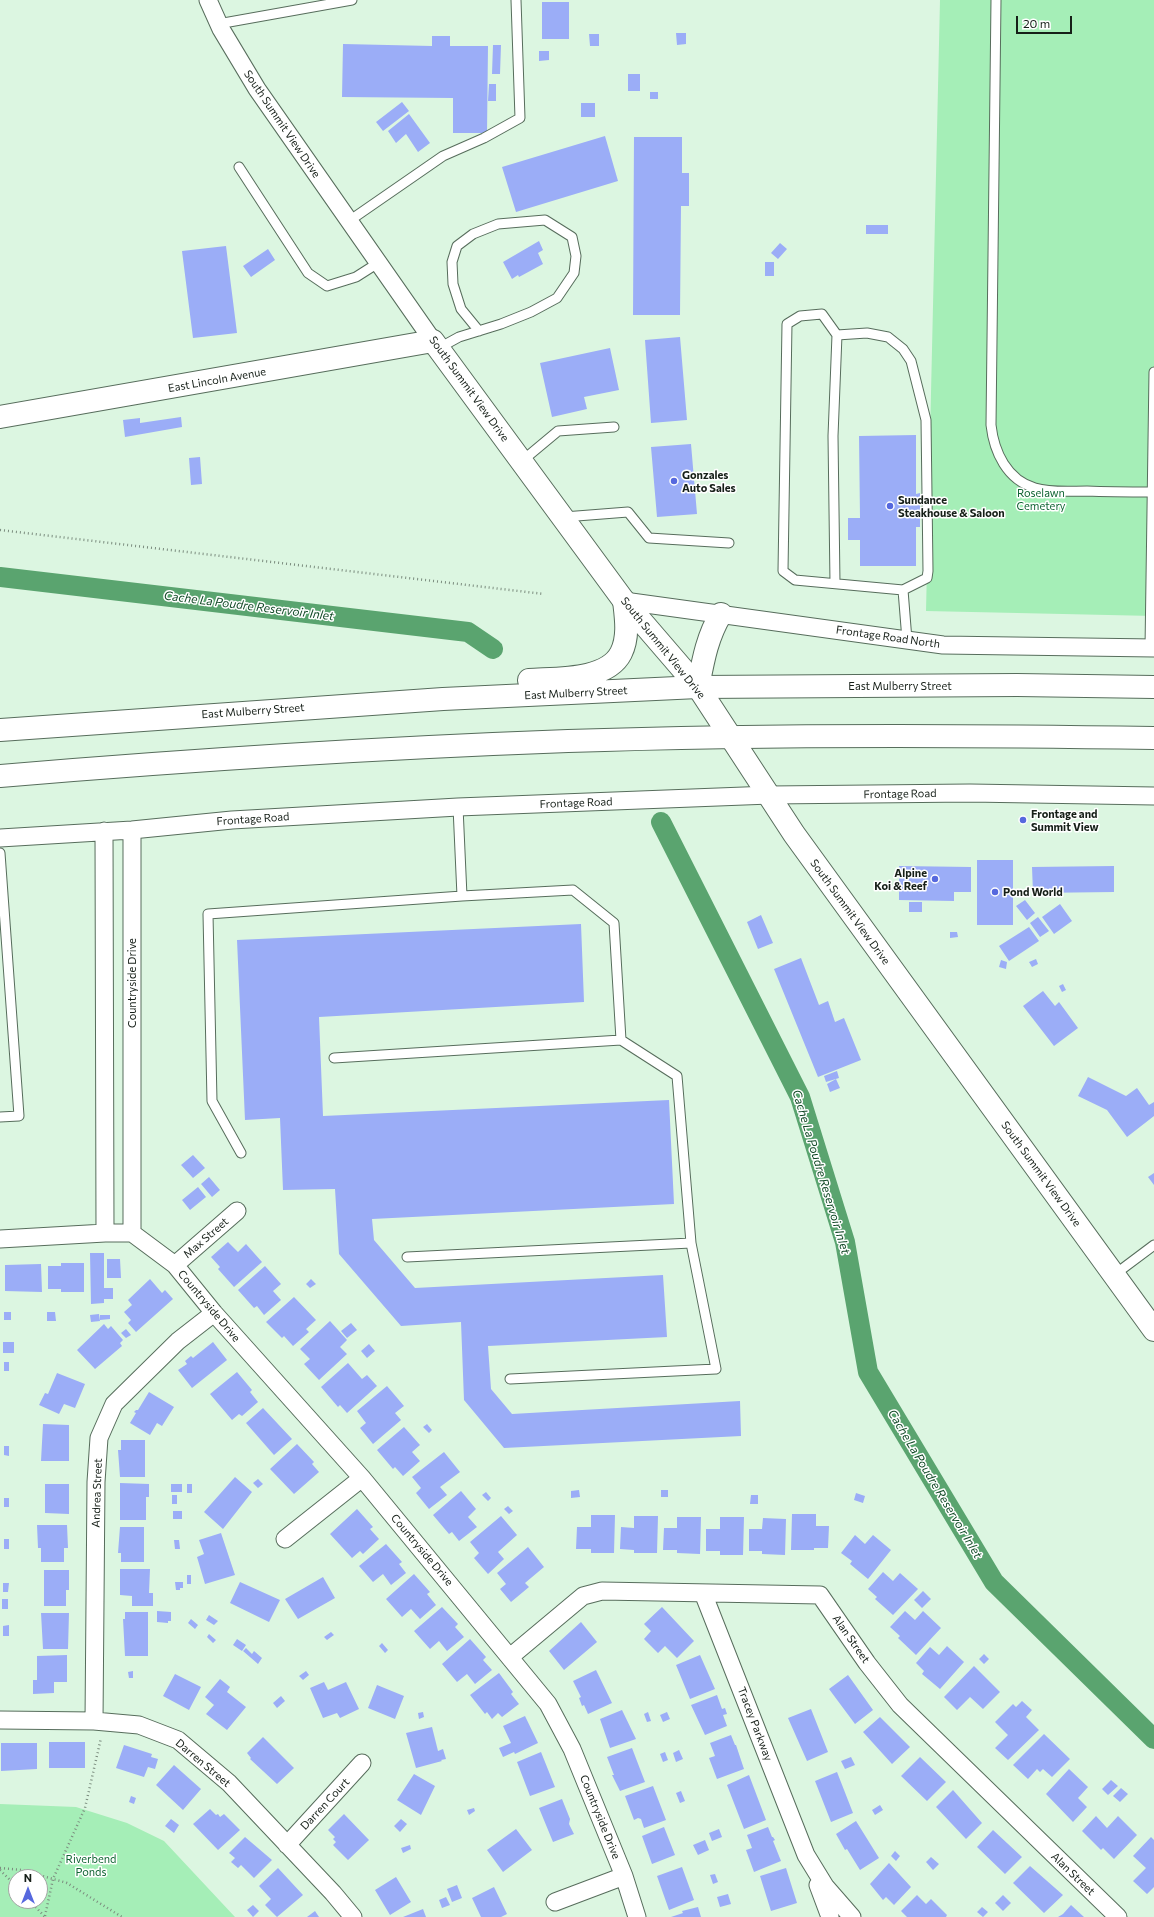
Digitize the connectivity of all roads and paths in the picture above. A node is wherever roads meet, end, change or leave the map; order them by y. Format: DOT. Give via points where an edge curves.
graph roads {
  1 [pos="208,0"];
  2 [pos="352,0"];
  3 [pos="516,0"];
  4 [pos="996,0"];
  5 [pos="218,24"];
  6 [pos="239,167"];
  7 [pos="349,221"];
  8 [pos="378,263"];
  9 [pos="479,331"];
  10 [pos="837,335"];
  11 [pos="436,345"];
  12 [pos="1154,372"];
  13 [pos="0,417"];
  14 [pos="614,427"];
  15 [pos="522,461"];
  16 [pos="1153,492"];
  17 [pos="563,517"];
  18 [pos="0,530"];
  19 [pos="729,543"];
  20 [pos="835,583"];
  21 [pos="903,590"];
  22 [pos="544,594"];
  23 [pos="624,601"];
  24 [pos="721,614"];
  25 [pos="907,640"];
  26 [pos="1152,648"];
  27 [pos="698,687"];
  28 [pos="1154,687"];
  29 [pos="443,699"];
  30 [pos="0,730"];
  31 [pos="730,737"];
  32 [pos="1154,738"];
  33 [pos="0,776"];
  34 [pos="770,795"];
  35 [pos="1154,796"];
  36 [pos="458,807"];
  37 [pos="132,830"];
  38 [pos="104,831"];
  39 [pos="0,838"];
  40 [pos="0,852"];
  41 [pos="462,896"];
  42 [pos="3,930"];
  43 [pos="621,1040"];
  44 [pos="334,1058"];
  45 [pos="0,1117"];
  46 [pos="241,1152"];
  47 [pos="237,1211"];
  48 [pos="104,1232"];
  49 [pos="132,1233"];
  50 [pos="0,1239"];
  51 [pos="691,1243"];
  52 [pos="1154,1245"];
  53 [pos="407,1257"];
  54 [pos="175,1265"];
  55 [pos="1114,1275"];
  56 [pos="214,1313"];
  57 [pos="1154,1330"];
  58 [pos="510,1379"];
  59 [pos="362,1478"];
  60 [pos="285,1538"];
  61 [pos="703,1593"];
  62 [pos="510,1657"];
  63 [pos="0,1720"];
  64 [pos="99,1722"];
  65 [pos="362,1763"];
  66 [pos="287,1845"];
  67 [pos="806,1855"];
  68 [pos="0,1869"];
  69 [pos="624,1876"];
  70 [pos="8,1878"];
  71 [pos="53,1879"];
  72 [pos="555,1902"];
  73 [pos="38,1909"];
  74 [pos="45,1917"];
  75 [pos="122,1917"];
  76 [pos="353,1917"];
  77 [pos="637,1917"];
  78 [pos="830,1917"];
  79 [pos="852,1917"];
  80 [pos="1118,1917"];
  1 -- 5 [label="street, South Summit View Drive"];
  2 -- 5 [label="lane"];
  3 -- 7 [label="lane" via="520,118 484,138 443,156"];
  4 -- 16 [label="lane" via="991,425 993,442 999,458 1008,470 1019,481 1036,488 1056,491"];
  5 -- 7 [label="street, South Summit View Drive" via="257,90"];
  6 -- 8 [label="lane" via="308,273 327,286 356,277"];
  7 -- 8 [label="street, South Summit View Drive"];
  8 -- 11 [label="street, South Summit View Drive"];
  9 -- 9 [label="lane" via="531,312 557,298 574,273 576,256 572,237 545,220 498,224 474,234 458,246 452,262 453,284 461,309"];
  9 -- 11 [label="lane"];
  10 -- 20 [label="lane" via="833,436"];
  10 -- 20 [label="lane" via="822,314 800,316 787,324 783,572 795,580"];
  10 -- 21 [label="lane" via="867,333 888,337 903,349 911,361 926,420 928,570 927,578"];
  11 -- 13 [label="main road, East Lincoln Avenue"];
  11 -- 15 [label="main road, South Summit View Drive"];
  12 -- 16 [label="lane"];
  14 -- 15 [label="lane" via="558,431"];
  15 -- 17 [label="main road, South Summit View Drive"];
  16 -- 26 [label="lane"];
  17 -- 19 [label="lane" via="628,512 649,538"];
  17 -- 23 [label="main road, South Summit View Drive"];
  18 -- 22 [label="path"];
  20 -- 21 [label="lane"];
  21 -- 25 [label="lane"];
  23 -- 24 [label="street, Frontage Road North"];
  23 -- 27 [label="main road, South Summit View Drive"];
  23 -- 29 [label="main road" via="626,623 621,653 614,663 594,674 507,682"];
  24 -- 25 [label="street, Frontage Road North"];
  24 -- 27 [label="main road" via="706,646"];
  25 -- 26 [label="street, Frontage Road North" via="943,645"];
  27 -- 28 [label="main road, East Mulberry Street"];
  27 -- 29 [label="main road, East Mulberry Street"];
  27 -- 31 [label="main road, South Summit View Drive"];
  29 -- 30 [label="main road, East Mulberry Street"];
  31 -- 32 [label="main road" via="949,735"];
  31 -- 33 [label="main road" via="561,741 202,760"];
  31 -- 34 [label="main road, South Summit View Drive"];
  34 -- 35 [label="street, Frontage Road" via="970,793"];
  34 -- 36 [label="street, Frontage Road"];
  34 -- 55 [label="main road, South Summit View Drive" via="794,834"];
  36 -- 37 [label="street, Frontage Road" via="232,820"];
  36 -- 41 [label="lane"];
  37 -- 38 [label="street, Frontage Road"];
  37 -- 49 [label="street, Countryside Drive"];
  38 -- 39 [label="street, Frontage Road"];
  38 -- 48 [label="street"];
  40 -- 42 [label="lane"];
  41 -- 43 [label="lane" via="573,890 614,923"];
  41 -- 46 [label="lane" via="208,914 212,1101"];
  42 -- 45 [label="lane" via="20,1116"];
  43 -- 44 [label="lane"];
  43 -- 51 [label="lane" via="677,1076"];
  47 -- 54 [label="street, Max Street"];
  48 -- 49 [label="street"];
  48 -- 50 [label="street"];
  49 -- 54 [label="street, Countryside Drive"];
  51 -- 53 [label="lane"];
  51 -- 58 [label="lane" via="716,1368"];
  52 -- 55 [label="lane"];
  54 -- 56 [label="street, Countryside Drive"];
  55 -- 57 [label="main road, South Summit View Drive"];
  56 -- 59 [label="street, Countryside Drive"];
  56 -- 64 [label="street, Andrea Street" via="178,1341 114,1404 99,1438 96,1482"];
  59 -- 60 [label="street"];
  59 -- 62 [label="street, Countryside Drive"];
  61 -- 62 [label="street, Alan Street" via="602,1591 583,1596"];
  61 -- 67 [label="street, Tracey Parkway"];
  61 -- 80 [label="street, Alan Street" via="820,1595 900,1705"];
  62 -- 69 [label="street, Countryside Drive" via="548,1704 572,1749"];
  63 -- 64 [label="street, Darren Street"];
  64 -- 66 [label="street, Darren Street" via="139,1725 178,1740 229,1783"];
  64 -- 71 [label="path" via="85,1808"];
  65 -- 66 [label="street, Darren Court"];
  66 -- 76 [label="street, Darren Street"];
  67 -- 78 [label="street, Tracey Parkway"];
  67 -- 79 [label="street, Tracey Parkway" via="825,1886"];
  68 -- 70 [label="path"];
  68 -- 71 [label="path" via="22,1870"];
  69 -- 72 [label="street"];
  69 -- 77 [label="street, Countryside Drive"];
  71 -- 74 [label="path"];
  71 -- 75 [label="path" via="67,1883"];
  73 -- 74 [label="path"];
}
